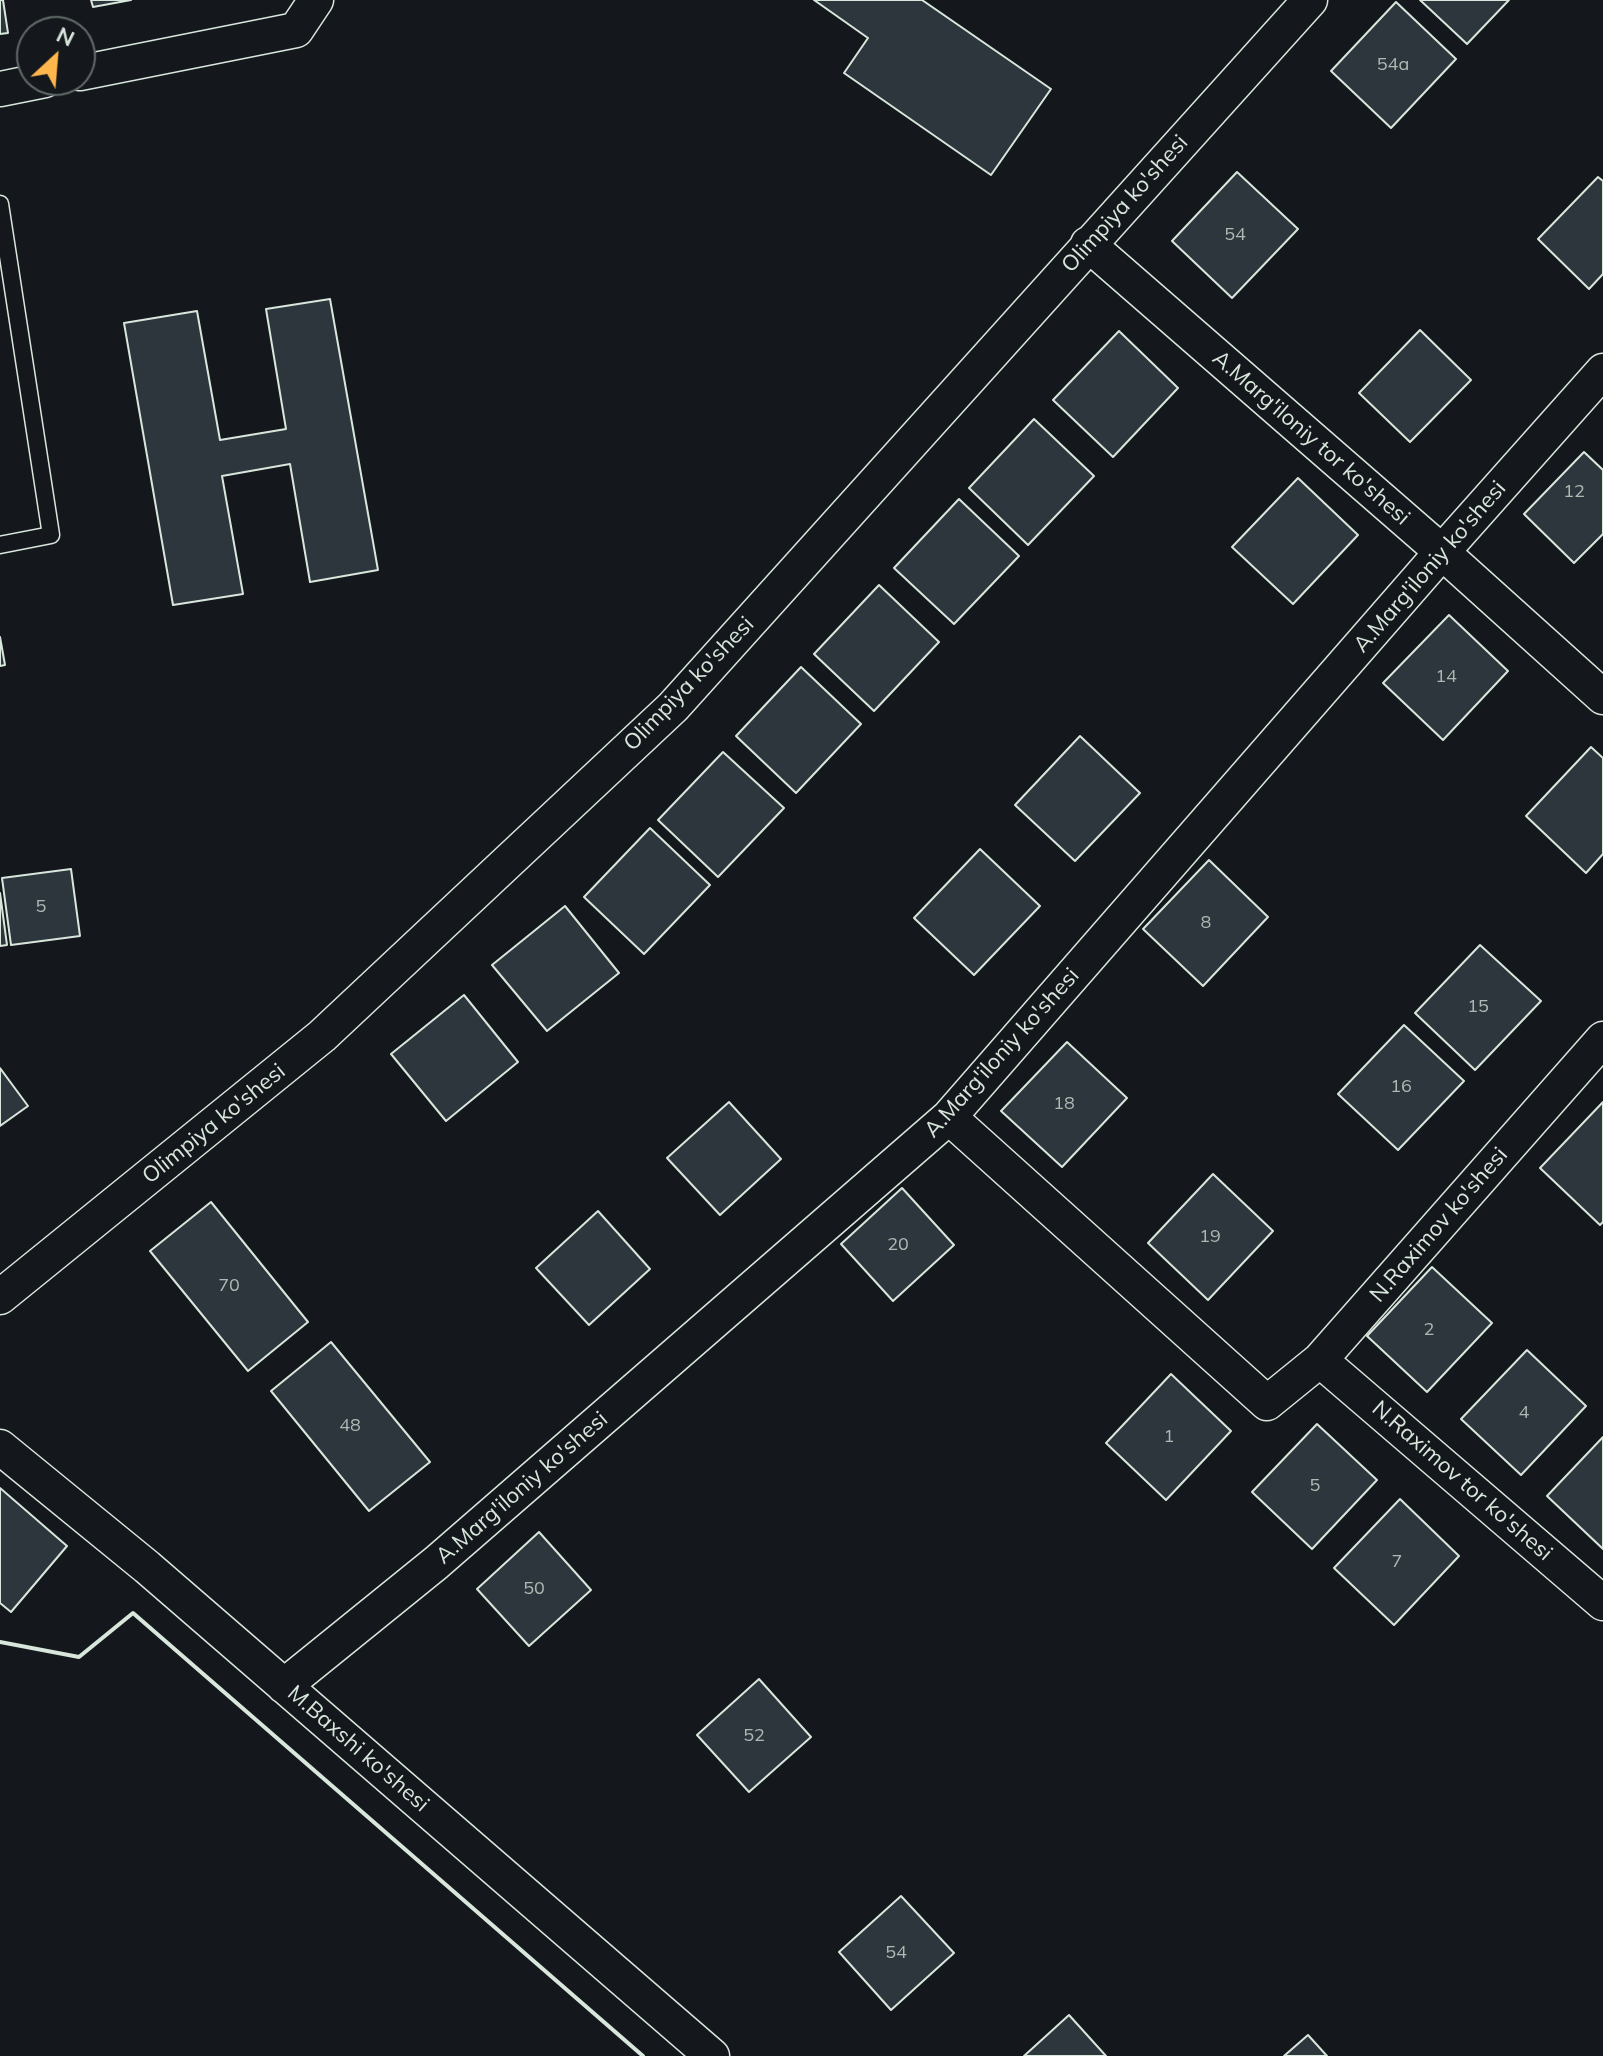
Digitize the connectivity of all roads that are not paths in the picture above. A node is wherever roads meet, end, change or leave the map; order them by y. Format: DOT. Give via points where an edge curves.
graph roads {
  1 [pos="316,0"];
  2 [pos="1310,0"];
  3 [pos="96,70"];
  4 [pos="0,204"];
  5 [pos="1088,244"];
  6 [pos="1603,371"];
  7 [pos="0,545"];
  8 [pos="1442,552"];
  9 [pos="1603,697"];
  10 [pos="1603,1039"];
  11 [pos="949,1117"];
  12 [pos="0,1297"];
  13 [pos="1320,1360"];
  14 [pos="0,1447"];
  15 [pos="1603,1603"];
  16 [pos="284,1686"];
  17 [pos="712,2056"];
  1 -- 3 [label="street" via="296,30"];
  2 -- 5 [label="street, Olimpiya ko'shesi"];
  4 -- 7 [label="lane" via="51,535"];
  5 -- 8 [label="street, A.Marg'iloniy tor ko'shesi"];
  5 -- 12 [label="street, Olimpiya ko'shesi" via="673,707 322,1036"];
  6 -- 8 [label="street, A.Marg'iloniy ko'shesi"];
  8 -- 9 [label="street, A.Marg'iloniy tor ko'shesi"];
  8 -- 11 [label="street, A.Marg'iloniy ko'shesi"];
  10 -- 13 [label="street, N.Raximov ko'shesi"];
  11 -- 13 [label="street, N.Raximov ko'shesi" via="1267,1403"];
  11 -- 16 [label="street, A.Marg'iloniy ko'shesi" via="436,1563"];
  13 -- 15 [label="street, N.Raximov tor ko'shesi"];
  14 -- 16 [label="street, M.Baxshi ko'shesi"];
  16 -- 17 [label="street, M.Baxshi ko'shesi"];
}
